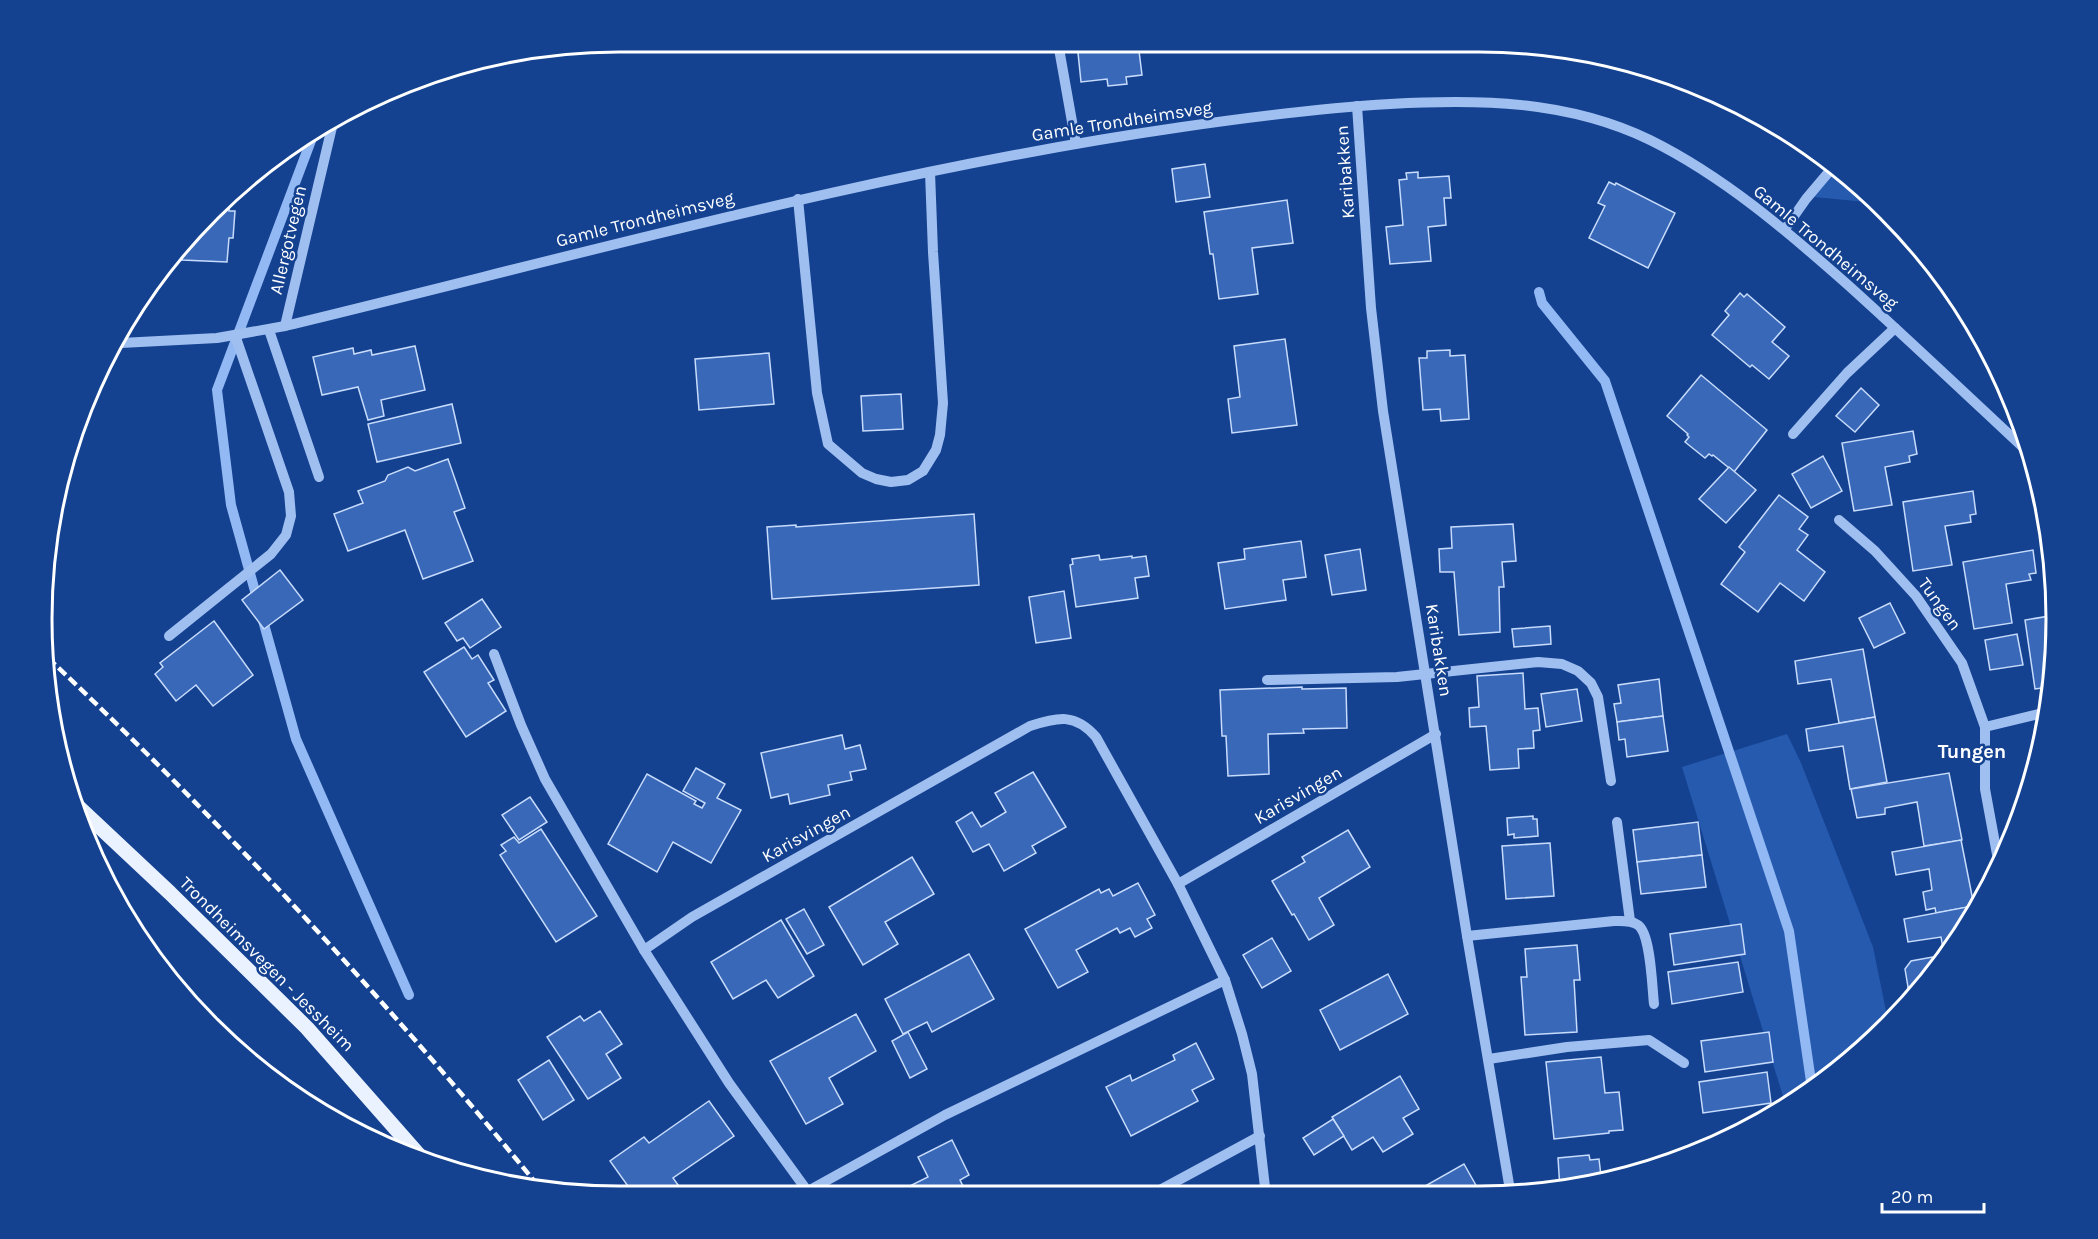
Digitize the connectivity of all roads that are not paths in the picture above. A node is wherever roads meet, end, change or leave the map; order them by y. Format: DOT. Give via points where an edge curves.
graph roads {
  1 [pos="1060,52"];
  2 [pos="1357,106"];
  3 [pos="331,131"];
  4 [pos="1076,144"];
  5 [pos="930,172"];
  6 [pos="1828,173"];
  7 [pos="798,199"];
  8 [pos="1785,229"];
  9 [pos="285,326"];
  10 [pos="1895,328"];
  11 [pos="269,330"];
  12 [pos="235,335"];
  13 [pos="125,343"];
  14 [pos="1793,434"];
  15 [pos="2017,442"];
  16 [pos="319,477"];
  17 [pos="1839,520"];
  18 [pos="169,636"];
  19 [pos="494,654"];
  20 [pos="1427,674"];
  21 [pos="1267,680"];
  22 [pos="2038,714"];
  23 [pos="1985,727"];
  24 [pos="1436,734"];
  25 [pos="1611,781"];
  26 [pos="88,816"];
  27 [pos="1617,822"];
  28 [pos="1996,849"];
  29 [pos="1178,884"];
  30 [pos="1630,921"];
  31 [pos="1467,936"];
  32 [pos="644,950"];
  33 [pos="1225,980"];
  34 [pos="1654,1004"];
  35 [pos="1489,1059"];
  36 [pos="1684,1063"];
  37 [pos="1260,1136"];
  38 [pos="411,1146"];
  39 [pos="1509,1185"];
  40 [pos="804,1186"];
  41 [pos="821,1186"];
  42 [pos="1168,1186"];
  43 [pos="1265,1186"];
  1 -- 4 [label="street"];
  2 -- 4 [label="street, Gamle Trondheimsveg" via="1234,119"];
  2 -- 8 [label="street, Gamle Trondheimsveg" via="1460,100 1531,105 1589,117 1649,140 1721,182"];
  2 -- 20 [label="street, Karibakken" via="1371,308 1383,411"];
  3 -- 9 [label="street, Allergotvegen"];
  4 -- 5 [label="street, Gamle Trondheimsveg"];
  5 -- 7 [label="street, Gamle Trondheimsveg"];
  5 -- 7 [label="street" via="943,403 936,450 922,471 908,480 891,482 862,473 828,444 817,393"];
  6 -- 8 [label="street"];
  7 -- 9 [label="street, Gamle Trondheimsveg"];
  8 -- 10 [label="street, Gamle Trondheimsveg"];
  9 -- 11 [label="street, Gamle Trondheimsveg"];
  10 -- 14 [label="street"];
  10 -- 15 [label="street, Gamle Trondheimsveg"];
  11 -- 12 [label="street, Gamle Trondheimsveg"];
  11 -- 16 [label="street"];
  12 -- 13 [label="street, Gamle Trondheimsveg"];
  12 -- 18 [label="street" via="290,492 291,516 285,535 271,554"];
  17 -- 23 [label="street, Tungen" via="1875,551 1916,596 1962,663"];
  19 -- 32 [label="street" via="545,779"];
  20 -- 21 [label="street"];
  20 -- 24 [label="street, Karibakken"];
  20 -- 25 [label="street" via="1538,662 1562,664 1578,671 1598,697"];
  22 -- 23 [label="street"];
  23 -- 28 [label="street, Tungen" via="1985,789"];
  24 -- 29 [label="street, Karisvingen"];
  24 -- 31 [label="street, Karibakken"];
  26 -- 38 [label="main road, Trondheimsvegen - Jessheim" via="307,1028"];
  27 -- 30 [label="street"];
  29 -- 32 [label="street, Karisvingen" via="1096,737 1084,724 1060,719 1030,726 693,917"];
  29 -- 33 [label="street, Karisvingen"];
  30 -- 31 [label="street"];
  30 -- 34 [label="street" via="1639,925 1646,936"];
  31 -- 35 [label="street, Karibakken"];
  32 -- 40 [label="street" via="729,1083"];
  33 -- 37 [label="street, Karisvingen" via="1250,1064"];
  33 -- 41 [label="street" via="945,1115"];
  35 -- 36 [label="street" via="1649,1040"];
  35 -- 39 [label="street, Karibakken"];
  37 -- 42 [label="street"];
  37 -- 43 [label="street, Karisvingen"];
}
